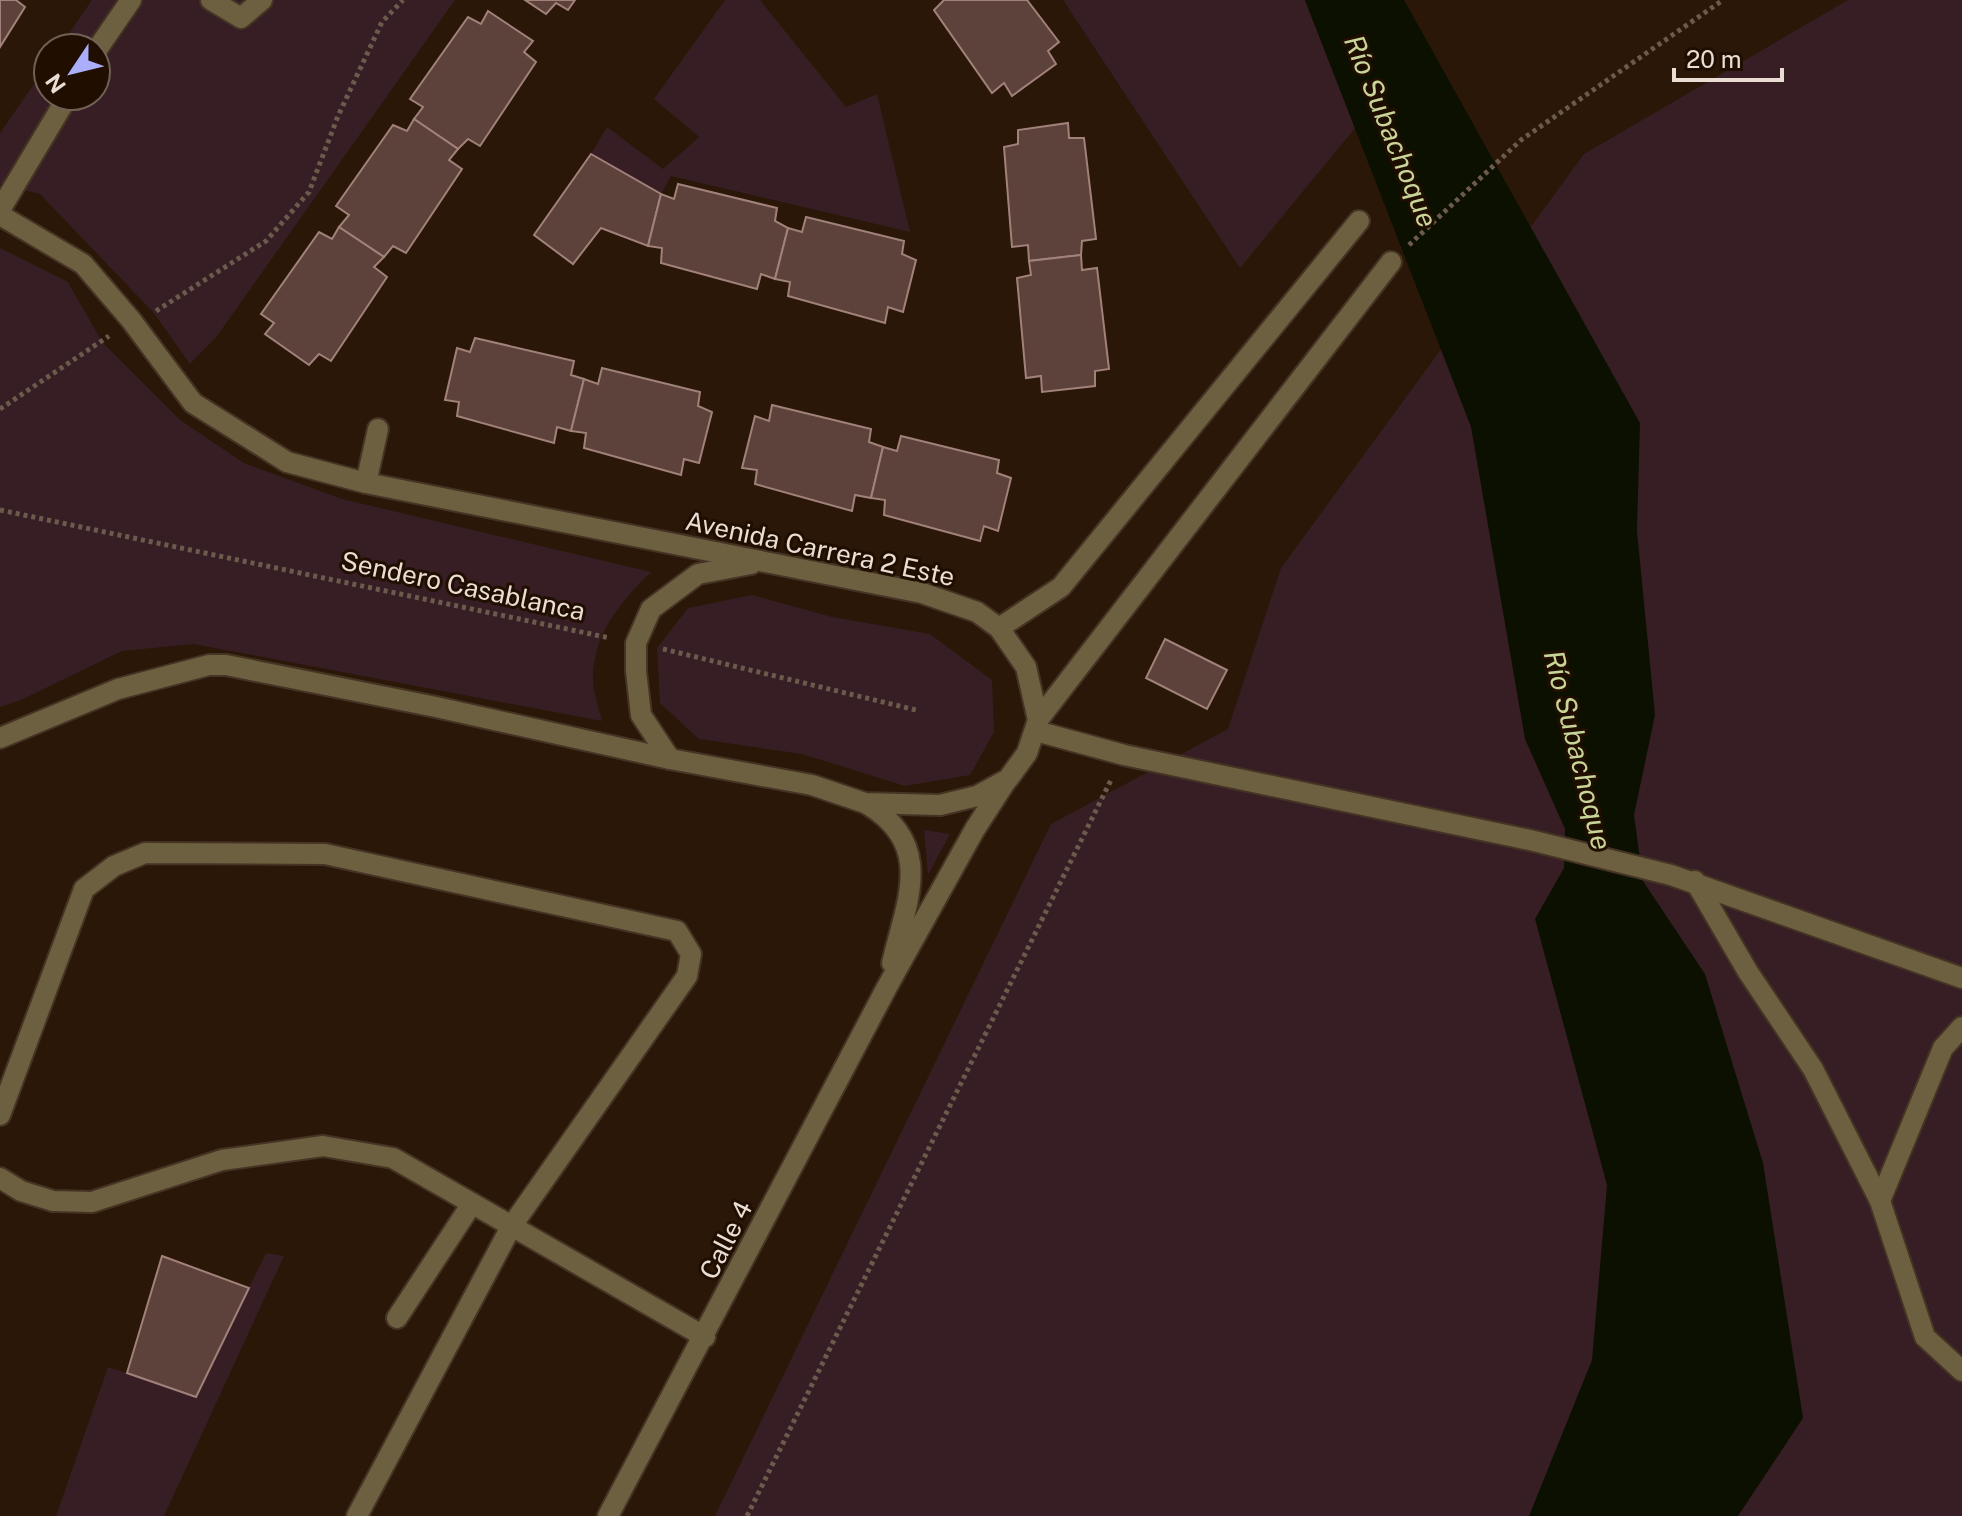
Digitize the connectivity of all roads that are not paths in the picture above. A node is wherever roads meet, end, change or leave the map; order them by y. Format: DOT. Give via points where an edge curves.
graph roads {
  1 [pos="131,0"];
  2 [pos="211,0"];
  3 [pos="262,0"];
  4 [pos="109,32"];
  5 [pos="59,112"];
  6 [pos="0,213"];
  7 [pos="1359,221"];
  8 [pos="1391,262"];
  9 [pos="378,429"];
  10 [pos="366,483"];
  11 [pos="763,561"];
  12 [pos="999,628"];
  13 [pos="1037,725"];
  14 [pos="0,738"];
  15 [pos="670,759"];
  16 [pos="1008,779"];
  17 [pos="865,803"];
  18 [pos="1695,881"];
  19 [pos="1962,978"];
  20 [pos="887,987"];
  21 [pos="1962,1027"];
  22 [pos="0,1115"];
  23 [pos="0,1178"];
  24 [pos="1880,1201"];
  25 [pos="471,1205"];
  26 [pos="511,1227"];
  27 [pos="397,1318"];
  28 [pos="705,1337"];
  29 [pos="1962,1371"];
  30 [pos="357,1516"];
  31 [pos="608,1516"];
  1 -- 4 [label="street"];
  2 -- 3 [label="street" via="241,18"];
  5 -- 6 [label="street"];
  6 -- 10 [label="street, Avenida Carrera 2 Este" via="83,264 193,403 287,462"];
  7 -- 12 [label="street" via="1061,587"];
  8 -- 13 [label="street"];
  9 -- 10 [label="street"];
  10 -- 11 [label="street, Avenida Carrera 2 Este"];
  11 -- 12 [label="street, Avenida Carrera 2 Este" via="922,593 977,612"];
  11 -- 15 [label="street" via="698,574 651,609 636,643 641,715"];
  12 -- 13 [label="street, Avenida Carrera 2 Este" via="1026,667"];
  13 -- 16 [label="street" via="1027,753"];
  13 -- 18 [label="street" via="1124,755 1530,840"];
  14 -- 15 [label="street" via="118,689 226,665"];
  15 -- 17 [label="street" via="812,785"];
  16 -- 17 [label="street" via="977,796 940,805"];
  16 -- 20 [label="street, Calle 4"];
  17 -- 20 [label="street, Calle 4" via="903,834 910,858 911,881"];
  18 -- 19 [label="street"];
  18 -- 24 [label="street" via="1813,1069"];
  20 -- 28 [label="street, Calle 4"];
  21 -- 24 [label="street" via="1943,1048"];
  22 -- 26 [label="street" via="84,889 114,866 145,853 325,854 677,931 691,954 687,976"];
  23 -- 25 [label="street" via="53,1201 92,1202 222,1160 323,1146 393,1158"];
  24 -- 29 [label="street" via="1925,1337"];
  25 -- 26 [label="street"];
  25 -- 27 [label="street"];
  26 -- 28 [label="street"];
  26 -- 30 [label="street"];
  28 -- 31 [label="street, Calle 4"];
}
